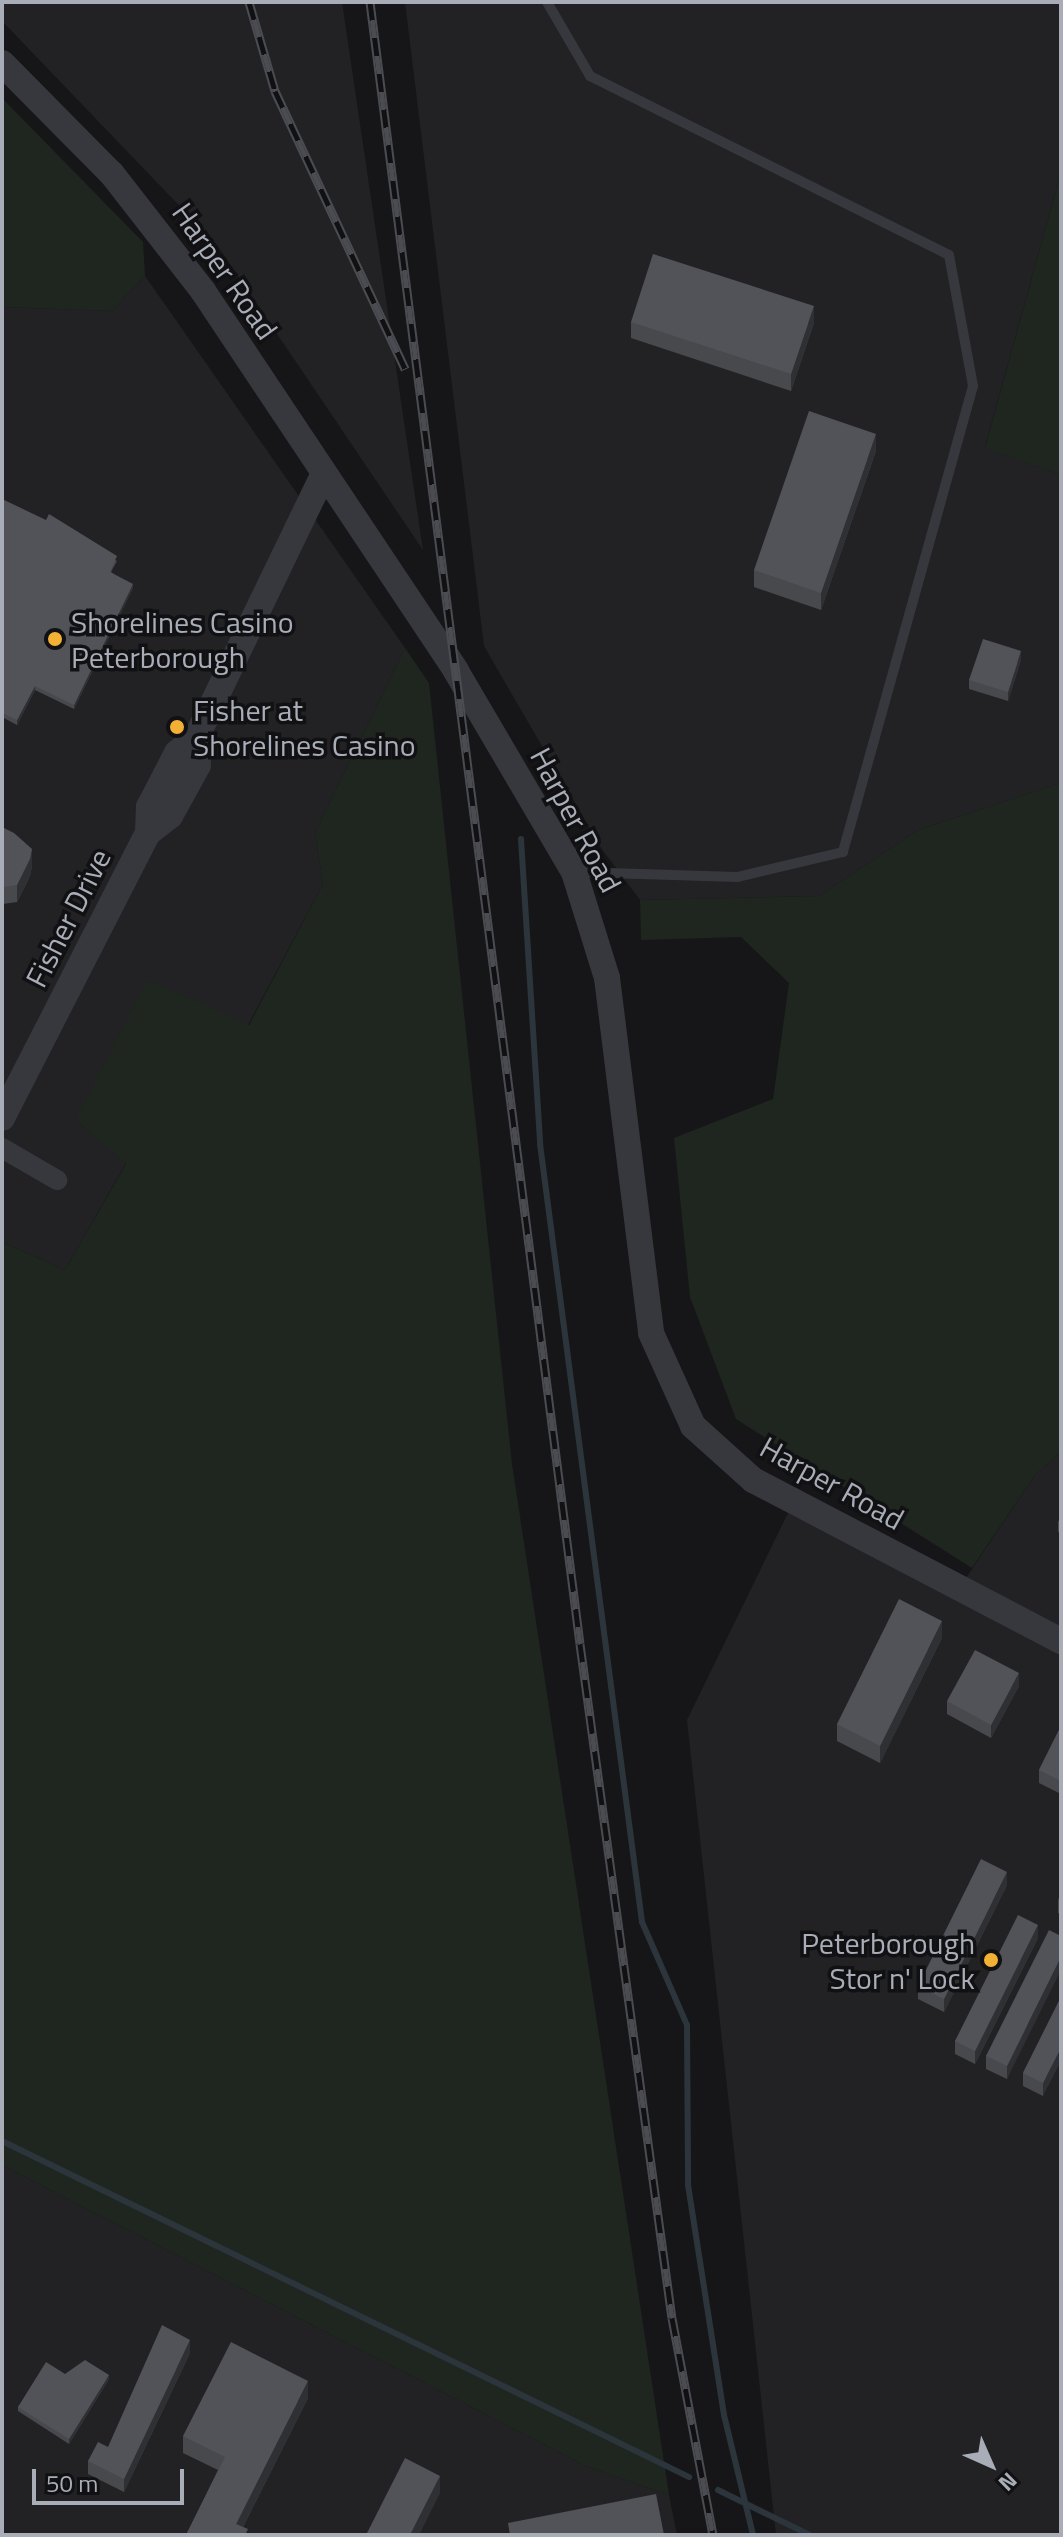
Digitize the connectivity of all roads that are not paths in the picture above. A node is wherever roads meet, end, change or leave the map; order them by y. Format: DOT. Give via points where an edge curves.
graph roads {
  1 [pos="547,2"];
  2 [pos="2,63"];
  3 [pos="323,475"];
  4 [pos="574,872"];
  5 [pos="2,1118"];
  6 [pos="2,1148"];
  7 [pos="57,1180"];
  8 [pos="1061,1641"];
  1 -- 4 [label="lane" via="590,76 949,255 973,386 843,852 737,877"];
  2 -- 3 [label="street, Harper Road" via="147,215"];
  3 -- 4 [label="street, Harper Road" via="456,671"];
  3 -- 5 [label="street, Fisher Drive" via="197,736 177,753 149,807 148,833"];
  4 -- 8 [label="street, Harper Road" via="607,978 651,1333 693,1426 753,1480"];
  6 -- 7 [label="street"];
}
